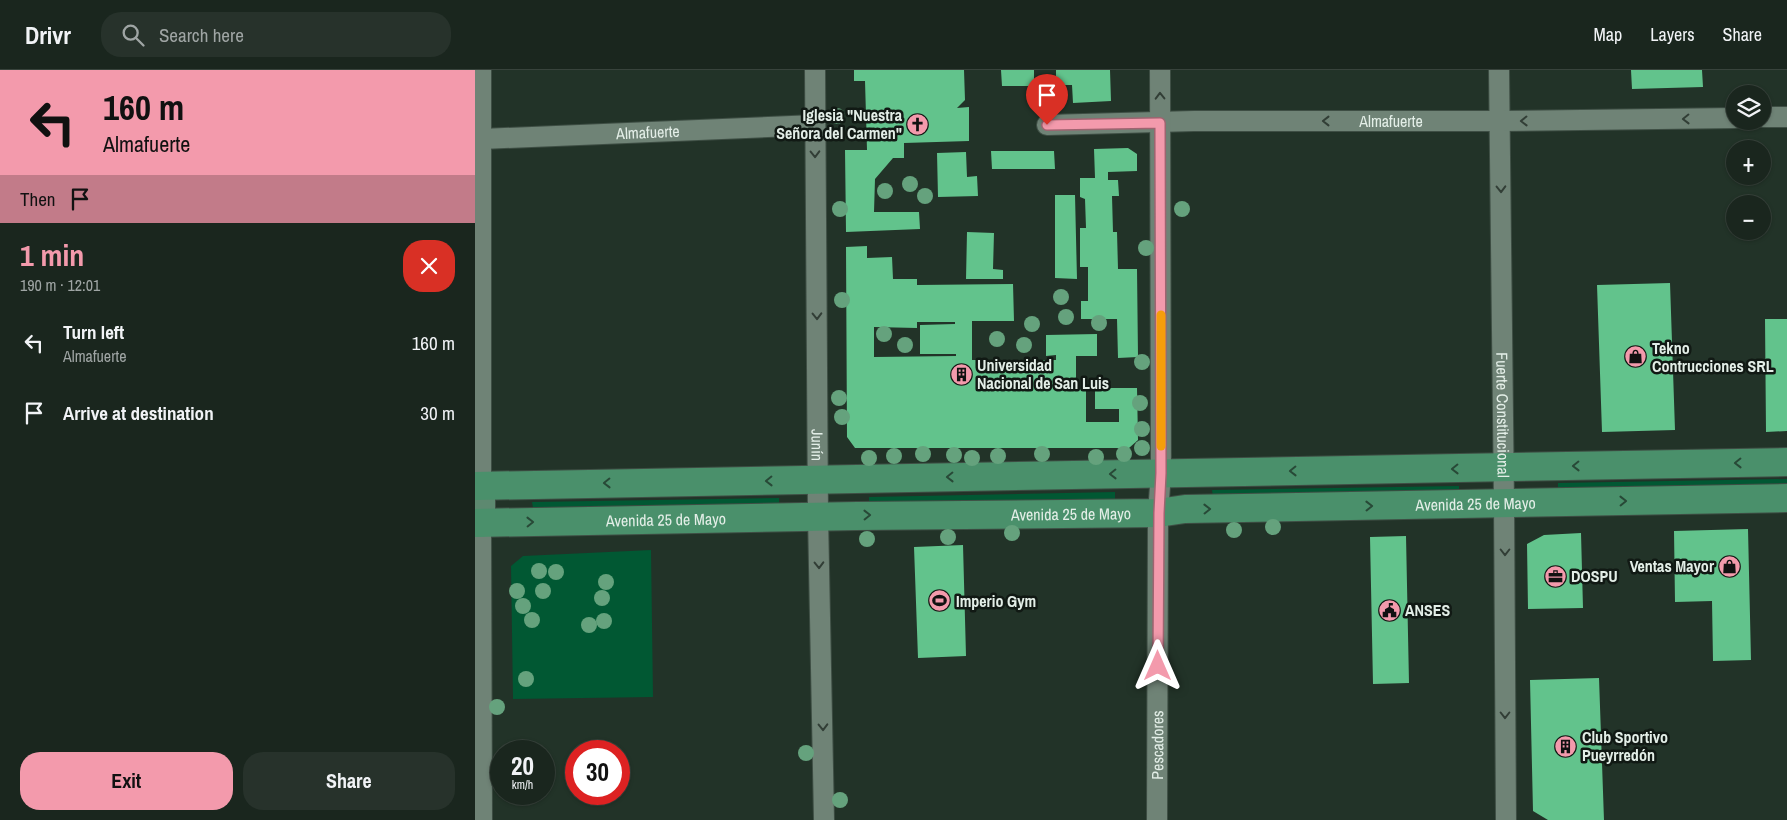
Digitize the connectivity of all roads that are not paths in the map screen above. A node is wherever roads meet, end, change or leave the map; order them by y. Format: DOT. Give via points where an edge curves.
graph roads {
  1 [pos="481,70"];
  2 [pos="815,70"];
  3 [pos="1159,70"];
  4 [pos="1499,70"];
  5 [pos="1771,117"];
  6 [pos="1787,117"];
  7 [pos="1726,118"];
  8 [pos="1500,121"];
  9 [pos="1160,123"];
  10 [pos="815,125"];
  11 [pos="1047,125"];
  12 [pos="482,138"];
  13 [pos="1787,462"];
  14 [pos="1504,468"];
  15 [pos="1161,473"];
  16 [pos="818,480"];
  17 [pos="478,486"];
  18 [pos="1787,498"];
  19 [pos="1504,503"];
  20 [pos="1159,513"];
  21 [pos="818,516"];
  22 [pos="478,523"];
  23 [pos="482,820"];
  24 [pos="825,820"];
  25 [pos="1157,820"];
  26 [pos="1506,820"];
  1 -- 12 [label="street"];
  2 -- 10 [label="street, Junín"];
  9 -- 3 [label="street, Pescadores, one-way"];
  4 -- 8 [label="street, Fuerte Constitucional"];
  5 -- 6 [label="street"];
  7 -- 8 [label="street, Almafuerte, one-way"];
  8 -- 9 [label="street, Almafuerte, one-way"];
  8 -- 14 [label="street, Fuerte Constitucional, one-way"];
  9 -- 11 [label="street, Almafuerte"];
  9 -- 15 [label="street, Pescadores"];
  10 -- 12 [label="street, Almafuerte"];
  10 -- 16 [label="street, Junín, one-way"];
  12 -- 17 [label="street"];
  13 -- 14 [label="main road, one-way"];
  14 -- 15 [label="main road, one-way"];
  14 -- 19 [label="street, Fuerte Constitucional"];
  15 -- 16 [label="main road, one-way"];
  15 -- 20 [label="street, Pescadores"];
  16 -- 17 [label="main road, one-way"];
  16 -- 21 [label="street, Junín"];
  17 -- 22 [label="street"];
  19 -- 18 [label="main road, Avenida 25 de Mayo, one-way"];
  20 -- 19 [label="main road, Avenida 25 de Mayo, one-way"];
  19 -- 26 [label="street, Fuerte Constitucional, one-way"];
  21 -- 20 [label="main road, Avenida 25 de Mayo, one-way"];
  20 -- 25 [label="street, Pescadores"];
  22 -- 21 [label="main road, Avenida 25 de Mayo, one-way"];
  21 -- 24 [label="street, Junín, one-way"];
  22 -- 23 [label="street"];
}
